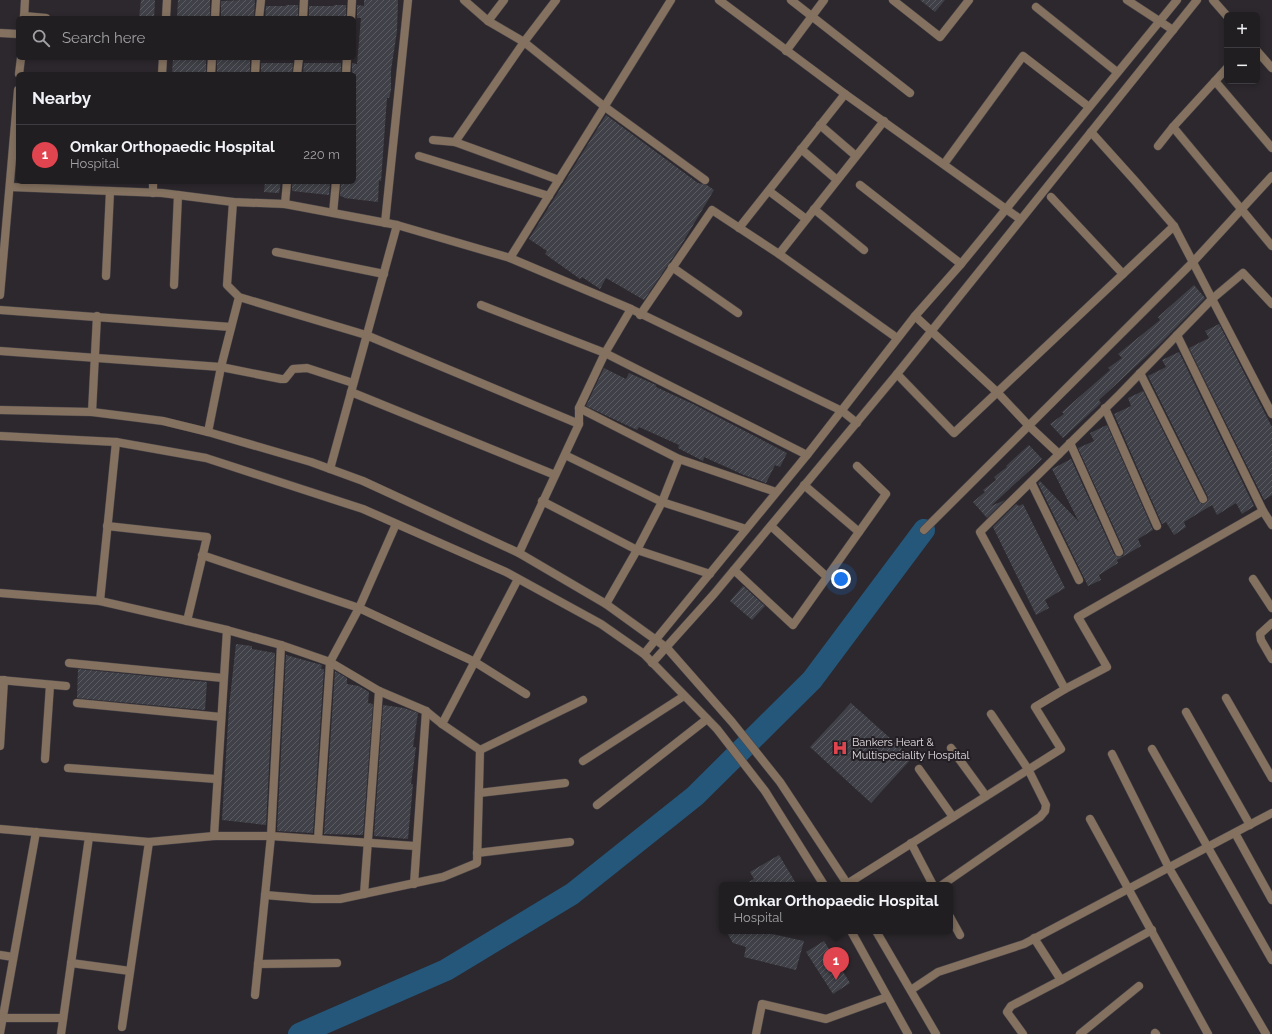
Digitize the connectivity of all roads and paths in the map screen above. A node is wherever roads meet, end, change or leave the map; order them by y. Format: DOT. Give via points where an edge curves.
graph roads {
  1 [pos="25,0"];
  2 [pos="168,0"];
  3 [pos="216,0"];
  4 [pos="261,0"];
  5 [pos="304,0"];
  6 [pos="352,0"];
  7 [pos="408,0"];
  8 [pos="464,0"];
  9 [pos="504,0"];
  10 [pos="556,0"];
  11 [pos="671,0"];
  12 [pos="719,0"];
  13 [pos="791,0"];
  14 [pos="824,0"];
  15 [pos="893,0"];
  16 [pos="970,0"];
  17 [pos="1127,0"];
  18 [pos="1177,0"];
  19 [pos="1197,0"];
  20 [pos="1213,0"];
  21 [pos="1036,7"];
  22 [pos="1224,13"];
  23 [pos="24,16"];
  24 [pos="166,16"];
  25 [pos="215,16"];
  26 [pos="259,16"];
  27 [pos="303,16"];
  28 [pos="351,16"];
  29 [pos="812,16"];
  30 [pos="488,21"];
  31 [pos="1159,21"];
  32 [pos="1173,30"];
  33 [pos="0,33"];
  34 [pos="16,34"];
  35 [pos="524,42"];
  36 [pos="786,51"];
  37 [pos="1260,54"];
  38 [pos="20,60"];
  39 [pos="163,60"];
  40 [pos="212,60"];
  41 [pos="256,60"];
  42 [pos="299,60"];
  43 [pos="347,60"];
  44 [pos="1272,68"];
  45 [pos="19,72"];
  46 [pos="162,72"];
  47 [pos="211,72"];
  48 [pos="255,72"];
  49 [pos="297,72"];
  50 [pos="346,72"];
  51 [pos="1117,72"];
  52 [pos="1224,72"];
  53 [pos="1215,82"];
  54 [pos="910,92"];
  55 [pos="845,94"];
  56 [pos="605,107"];
  57 [pos="1089,107"];
  58 [pos="884,122"];
  59 [pos="820,125"];
  60 [pos="1173,128"];
  61 [pos="16,129"];
  62 [pos="1090,132"];
  63 [pos="433,140"];
  64 [pos="455,142"];
  65 [pos="1158,146"];
  66 [pos="1272,148"];
  67 [pos="801,149"];
  68 [pos="419,156"];
  69 [pos="856,156"];
  70 [pos="944,164"];
  71 [pos="1272,176"];
  72 [pos="559,180"];
  73 [pos="705,180"];
  74 [pos="837,180"];
  75 [pos="154,184"];
  76 [pos="287,184"];
  77 [pos="336,184"];
  78 [pos="860,185"];
  79 [pos="10,187"];
  80 [pos="110,191"];
  81 [pos="769,191"];
  82 [pos="153,193"];
  83 [pos="178,195"];
  84 [pos="550,196"];
  85 [pos="1050,197"];
  86 [pos="233,202"];
  87 [pos="285,204"];
  88 [pos="1006,208"];
  89 [pos="814,209"];
  90 [pos="1241,210"];
  91 [pos="333,213"];
  92 [pos="806,219"];
  93 [pos="1020,219"];
  94 [pos="385,223"];
  95 [pos="397,225"];
  96 [pos="1174,226"];
  97 [pos="739,228"];
  98 [pos="1272,246"];
  99 [pos="864,250"];
  100 [pos="276,252"];
  101 [pos="779,254"];
  102 [pos="510,258"];
  103 [pos="1193,262"];
  104 [pos="961,264"];
  105 [pos="672,267"];
  106 [pos="384,274"];
  107 [pos="1123,274"];
  108 [pos="106,276"];
  109 [pos="174,285"];
  110 [pos="0,295"];
  111 [pos="239,297"];
  112 [pos="1212,299"];
  113 [pos="1272,304"];
  114 [pos="481,305"];
  115 [pos="0,310"];
  116 [pos="631,310"];
  117 [pos="738,314"];
  118 [pos="640,315"];
  119 [pos="97,316"];
  120 [pos="915,316"];
  121 [pos="231,327"];
  122 [pos="931,331"];
  123 [pos="366,335"];
  124 [pos="1177,335"];
  125 [pos="897,338"];
  126 [pos="0,351"];
  127 [pos="605,353"];
  128 [pos="94,357"];
  129 [pos="220,366"];
  130 [pos="1140,373"];
  131 [pos="897,374"];
  132 [pos="353,383"];
  133 [pos="351,392"];
  134 [pos="998,393"];
  135 [pos="579,408"];
  136 [pos="1106,408"];
  137 [pos="0,410"];
  138 [pos="842,410"];
  139 [pos="92,412"];
  140 [pos="1272,414"];
  141 [pos="856,423"];
  142 [pos="579,424"];
  143 [pos="1029,426"];
  144 [pos="208,432"];
  145 [pos="0,436"];
  146 [pos="116,442"];
  147 [pos="1070,444"];
  148 [pos="1059,454"];
  149 [pos="565,455"];
  150 [pos="807,455"];
  151 [pos="679,459"];
  152 [pos="857,466"];
  153 [pos="330,469"];
  154 [pos="556,475"];
  155 [pos="1031,482"];
  156 [pos="804,485"];
  157 [pos="776,492"];
  158 [pos="1203,499"];
  159 [pos="542,501"];
  160 [pos="662,502"];
  161 [pos="1263,511"];
  162 [pos="396,524"];
  163 [pos="1272,525"];
  164 [pos="107,526"];
  165 [pos="771,526"];
  166 [pos="1157,526"];
  167 [pos="746,529"];
  168 [pos="924,530"];
  169 [pos="859,532"];
  170 [pos="638,550"];
  171 [pos="1119,552"];
  172 [pos="519,553"];
  173 [pos="202,555"];
  174 [pos="734,570"];
  175 [pos="710,574"];
  176 [pos="827,577"];
  177 [pos="518,579"];
  178 [pos="1253,579"];
  179 [pos="1079,580"];
  180 [pos="0,593"];
  181 [pos="100,601"];
  182 [pos="606,604"];
  183 [pos="359,608"];
  184 [pos="1272,608"];
  185 [pos="188,621"];
  186 [pos="1272,623"];
  187 [pos="226,630"];
  188 [pos="656,640"];
  189 [pos="281,645"];
  190 [pos="667,648"];
  191 [pos="644,654"];
  192 [pos="1272,660"];
  193 [pos="330,662"];
  194 [pos="474,662"];
  195 [pos="69,663"];
  196 [pos="652,663"];
  197 [pos="223,678"];
  198 [pos="2,680"];
  199 [pos="50,685"];
  200 [pos="66,686"];
  201 [pos="1065,689"];
  202 [pos="379,691"];
  203 [pos="526,694"];
  204 [pos="684,696"];
  205 [pos="1226,698"];
  206 [pos="583,700"];
  207 [pos="77,703"];
  208 [pos="426,711"];
  209 [pos="1186,712"];
  210 [pos="990,714"];
  211 [pos="221,717"];
  212 [pos="707,719"];
  213 [pos="442,724"];
  214 [pos="0,746"];
  215 [pos="951,748"];
  216 [pos="1152,749"];
  217 [pos="480,750"];
  218 [pos="1112,754"];
  219 [pos="45,759"];
  220 [pos="583,761"];
  221 [pos="68,768"];
  222 [pos="919,769"];
  223 [pos="1028,770"];
  224 [pos="1272,778"];
  225 [pos="216,779"];
  226 [pos="565,783"];
  227 [pos="479,793"];
  228 [pos="986,796"];
  229 [pos="597,805"];
  230 [pos="1272,813"];
  231 [pos="953,817"];
  232 [pos="1090,819"];
  233 [pos="1250,825"];
  234 [pos="0,829"];
  235 [pos="36,832"];
  236 [pos="1235,833"];
  237 [pos="214,836"];
  238 [pos="271,836"];
  239 [pos="89,837"];
  240 [pos="318,839"];
  241 [pos="149,842"];
  242 [pos="367,842"];
  243 [pos="570,842"];
  244 [pos="911,843"];
  245 [pos="415,846"];
  246 [pos="1209,847"];
  247 [pos="477,853"];
  248 [pos="1169,868"];
  249 [pos="822,882"];
  250 [pos="846,882"];
  251 [pos="850,882"];
  252 [pos="931,882"];
  253 [pos="946,882"];
  254 [pos="414,884"];
  255 [pos="1130,889"];
  256 [pos="364,894"];
  257 [pos="265,895"];
  258 [pos="1272,900"];
  259 [pos="953,922"];
  260 [pos="1152,930"];
  261 [pos="853,934"];
  262 [pos="878,934"];
  263 [pos="960,935"];
  264 [pos="1034,938"];
  265 [pos="0,955"];
  266 [pos="13,957"];
  267 [pos="1272,960"];
  268 [pos="337,962"];
  269 [pos="71,963"];
  270 [pos="258,964"];
  271 [pos="130,971"];
  272 [pos="1061,980"];
  273 [pos="1139,986"];
  274 [pos="910,990"];
  275 [pos="255,995"];
  276 [pos="887,997"];
  277 [pos="3,1018"];
  278 [pos="63,1018"];
  279 [pos="122,1027"];
  280 [pos="0,1033"];
  281 [pos="61,1034"];
  282 [pos="756,1034"];
  283 [pos="908,1034"];
  284 [pos="936,1034"];
  285 [pos="1023,1034"];
  286 [pos="1080,1034"];
  287 [pos="1208,1034"];
  288 [pos="1266,1034"];
  1 -- 23 [label="street"];
  2 -- 24 [label="street"];
  3 -- 25 [label="street"];
  4 -- 26 [label="street"];
  5 -- 27 [label="street"];
  6 -- 28 [label="street"];
  7 -- 94 [label="street"];
  8 -- 30 [label="street"];
  9 -- 30 [label="street"];
  10 -- 35 [label="street"];
  11 -- 56 [label="street"];
  12 -- 36 [label="street"];
  13 -- 29 [label="street"];
  14 -- 29 [label="street"];
  15 -- 16 [label="street" via="940,37"];
  17 -- 31 [label="street"];
  18 -- 31 [label="street"];
  19 -- 32 [label="street"];
  20 -- 22 [label="street"];
  21 -- 51 [label="street"];
  29 -- 36 [label="street"];
  29 -- 54 [label="street"];
  30 -- 35 [label="street"];
  31 -- 32 [label="street"];
  31 -- 51 [label="street"];
  32 -- 62 [label="street"];
  33 -- 34 [label="street"];
  35 -- 56 [label="street"];
  35 -- 64 [label="street"];
  36 -- 55 [label="street"];
  37 -- 44 [label="street"];
  38 -- 45 [label="street"];
  39 -- 46 [label="street"];
  40 -- 47 [label="street"];
  41 -- 48 [label="street"];
  42 -- 49 [label="street"];
  43 -- 50 [label="street"];
  51 -- 57 [label="street"];
  52 -- 53 [label="street"];
  53 -- 60 [label="street"];
  53 -- 66 [label="street"];
  55 -- 58 [label="street"];
  55 -- 59 [label="street"];
  56 -- 72 [label="street"];
  56 -- 73 [label="street"];
  57 -- 70 [label="street" via="1023,56"];
  57 -- 88 [label="street"];
  58 -- 69 [label="street"];
  58 -- 70 [label="street"];
  59 -- 67 [label="street"];
  59 -- 69 [label="street"];
  60 -- 65 [label="street"];
  60 -- 90 [label="street"];
  61 -- 79 [label="street"];
  62 -- 93 [label="street"];
  62 -- 96 [label="street"];
  63 -- 64 [label="street"];
  64 -- 72 [label="street"];
  67 -- 74 [label="street"];
  67 -- 81 [label="street"];
  68 -- 84 [label="street"];
  69 -- 74 [label="street"];
  70 -- 88 [label="street"];
  71 -- 90 [label="street"];
  72 -- 84 [label="street"];
  74 -- 89 [label="street"];
  75 -- 82 [label="street"];
  76 -- 87 [label="street"];
  77 -- 91 [label="street"];
  78 -- 104 [label="street"];
  79 -- 80 [label="street"];
  79 -- 110 [label="street"];
  80 -- 82 [label="street"];
  80 -- 108 [label="street"];
  81 -- 92 [label="street"];
  81 -- 97 [label="street"];
  82 -- 83 [label="street"];
  83 -- 86 [label="street"];
  83 -- 109 [label="street"];
  84 -- 102 [label="street"];
  85 -- 107 [label="street"];
  86 -- 87 [label="street"];
  86 -- 111 [label="street" via="226,285"];
  87 -- 91 [label="street"];
  88 -- 93 [label="street"];
  88 -- 104 [label="street"];
  89 -- 92 [label="street"];
  89 -- 99 [label="street"];
  90 -- 98 [label="street"];
  90 -- 103 [label="street"];
  91 -- 94 [label="street"];
  92 -- 101 [label="street"];
  93 -- 122 [label="street"];
  94 -- 95 [label="street"];
  95 -- 102 [label="street"];
  95 -- 106 [label="street"];
  96 -- 103 [label="street"];
  96 -- 107 [label="street"];
  97 -- 101 [label="street"];
  97 -- 105 [label="street" via="712,210"];
  100 -- 106 [label="street"];
  101 -- 125 [label="street"];
  102 -- 116 [label="street"];
  103 -- 112 [label="street"];
  103 -- 143 [label="street"];
  104 -- 120 [label="street"];
  105 -- 117 [label="street"];
  105 -- 118 [label="street"];
  106 -- 123 [label="street"];
  107 -- 134 [label="street"];
  111 -- 121 [label="street"];
  111 -- 123 [label="street"];
  112 -- 113 [label="street" via="1243,273"];
  112 -- 124 [label="street"];
  112 -- 140 [label="street"];
  114 -- 127 [label="street"];
  115 -- 119 [label="street"];
  116 -- 118 [label="street"];
  116 -- 127 [label="street"];
  118 -- 138 [label="street"];
  119 -- 121 [label="street"];
  119 -- 128 [label="street"];
  120 -- 122 [label="street"];
  120 -- 125 [label="street"];
  121 -- 129 [label="street"];
  122 -- 131 [label="street"];
  122 -- 134 [label="street"];
  123 -- 132 [label="street"];
  123 -- 142 [label="street"];
  124 -- 130 [label="street"];
  124 -- 161 [label="street"];
  125 -- 138 [label="street"];
  126 -- 128 [label="street"];
  127 -- 135 [label="street"];
  127 -- 150 [label="street"];
  128 -- 129 [label="street"];
  128 -- 139 [label="street"];
  129 -- 132 [label="street" via="281,379 285,379 293,368 307,368"];
  129 -- 144 [label="street"];
  130 -- 136 [label="street"];
  130 -- 158 [label="street"];
  131 -- 134 [label="street" via="954,433"];
  131 -- 141 [label="street"];
  132 -- 133 [label="street"];
  133 -- 153 [label="street"];
  133 -- 154 [label="street"];
  134 -- 143 [label="street"];
  135 -- 142 [label="street"];
  135 -- 151 [label="street"];
  136 -- 147 [label="street"];
  136 -- 166 [label="street"];
  137 -- 139 [label="street"];
  138 -- 141 [label="street"];
  138 -- 150 [label="street"];
  139 -- 144 [label="street" via="163,421"];
  141 -- 156 [label="street"];
  142 -- 149 [label="street"];
  143 -- 148 [label="street"];
  143 -- 168 [label="street"];
  144 -- 153 [label="street"];
  145 -- 146 [label="street"];
  146 -- 162 [label="street" via="206,458 363,509"];
  146 -- 164 [label="street"];
  147 -- 148 [label="street"];
  147 -- 171 [label="street"];
  148 -- 155 [label="street"];
  149 -- 154 [label="street"];
  149 -- 160 [label="street"];
  150 -- 157 [label="street"];
  151 -- 157 [label="street"];
  151 -- 160 [label="street"];
  152 -- 169 [label="street" via="886,494"];
  153 -- 172 [label="street" via="363,481"];
  154 -- 159 [label="street"];
  155 -- 179 [label="street"];
  155 -- 201 [label="street" via="980,532"];
  156 -- 165 [label="street"];
  156 -- 169 [label="street"];
  157 -- 167 [label="street"];
  159 -- 170 [label="street"];
  159 -- 172 [label="street"];
  160 -- 167 [label="street"];
  160 -- 170 [label="street"];
  161 -- 163 [label="street"];
  161 -- 201 [label="street" via="1078,617 1107,667"];
  162 -- 177 [label="street"];
  162 -- 183 [label="street"];
  164 -- 173 [label="street" via="207,538"];
  164 -- 181 [label="street"];
  165 -- 174 [label="street"];
  165 -- 176 [label="street"];
  167 -- 175 [label="street"];
  169 -- 176 [label="street"];
  170 -- 175 [label="street"];
  170 -- 182 [label="street"];
  172 -- 182 [label="street"];
  173 -- 183 [label="street"];
  173 -- 185 [label="street"];
  174 -- 176 [label="street" via="793,625"];
  174 -- 190 [label="street"];
  175 -- 188 [label="street"];
  177 -- 191 [label="street" via="601,624"];
  177 -- 194 [label="street"];
  178 -- 184 [label="street"];
  180 -- 181 [label="street"];
  181 -- 185 [label="street"];
  182 -- 188 [label="street"];
  183 -- 193 [label="street"];
  183 -- 194 [label="street"];
  185 -- 187 [label="street"];
  186 -- 192 [label="street" via="1260,634"];
  187 -- 189 [label="street"];
  187 -- 197 [label="street"];
  188 -- 190 [label="street"];
  188 -- 191 [label="street"];
  189 -- 193 [label="street"];
  189 -- 238 [label="street"];
  190 -- 196 [label="street"];
  190 -- 250 [label="street" via="780,782"];
  191 -- 196 [label="street"];
  193 -- 202 [label="street"];
  193 -- 240 [label="street"];
  194 -- 203 [label="street"];
  194 -- 213 [label="street"];
  195 -- 197 [label="street"];
  196 -- 204 [label="street"];
  197 -- 211 [label="street"];
  198 -- 199 [label="street"];
  198 -- 214 [label="street"];
  199 -- 200 [label="street"];
  199 -- 219 [label="street"];
  201 -- 223 [label="street" via="1035,707 1061,749"];
  202 -- 208 [label="street"];
  202 -- 242 [label="street"];
  204 -- 212 [label="street"];
  204 -- 220 [label="street"];
  205 -- 224 [label="street"];
  206 -- 217 [label="street"];
  207 -- 211 [label="street"];
  208 -- 213 [label="street"];
  208 -- 245 [label="street"];
  209 -- 233 [label="street"];
  210 -- 223 [label="street"];
  211 -- 225 [label="street"];
  212 -- 229 [label="street"];
  212 -- 249 [label="street" via="774,804"];
  213 -- 217 [label="street"];
  215 -- 228 [label="street"];
  216 -- 246 [label="street"];
  217 -- 227 [label="street"];
  218 -- 248 [label="street"];
  221 -- 225 [label="street"];
  222 -- 231 [label="street"];
  223 -- 228 [label="street"];
  223 -- 253 [label="street" via="1046,805 1045,811"];
  225 -- 237 [label="street"];
  226 -- 227 [label="street"];
  227 -- 247 [label="street"];
  228 -- 231 [label="street"];
  230 -- 233 [label="street"];
  231 -- 244 [label="street"];
  232 -- 255 [label="street"];
  233 -- 236 [label="street"];
  234 -- 235 [label="street"];
  235 -- 239 [label="street"];
  235 -- 266 [label="street"];
  236 -- 246 [label="street"];
  236 -- 258 [label="street"];
  237 -- 238 [label="street"];
  237 -- 241 [label="street"];
  238 -- 240 [label="street"];
  238 -- 257 [label="street"];
  239 -- 241 [label="street"];
  239 -- 269 [label="street"];
  240 -- 242 [label="street"];
  241 -- 271 [label="street"];
  242 -- 245 [label="street"];
  242 -- 256 [label="street"];
  243 -- 247 [label="street"];
  244 -- 251 [label="street"];
  244 -- 252 [label="street"];
  245 -- 254 [label="street"];
  246 -- 248 [label="street"];
  246 -- 267 [label="street"];
  247 -- 254 [label="street" via="477,863 443,877"];
  248 -- 255 [label="street"];
  248 -- 288 [label="street"];
  254 -- 256 [label="street"];
  255 -- 260 [label="street"];
  255 -- 264 [label="street"];
  256 -- 257 [label="street" via="340,899"];
  257 -- 270 [label="street"];
  259 -- 263 [label="street"];
  260 -- 272 [label="street"];
  260 -- 287 [label="street"];
  261 -- 276 [label="street"];
  262 -- 274 [label="street"];
  264 -- 272 [label="street"];
  264 -- 274 [label="street" via="1024,944 938,972"];
  265 -- 266 [label="street"];
  266 -- 277 [label="street"];
  268 -- 270 [label="street"];
  269 -- 271 [label="street"];
  269 -- 278 [label="street"];
  270 -- 275 [label="street"];
  271 -- 279 [label="street"];
  272 -- 285 [label="street" via="1010,1006 1007,1012"];
  273 -- 286 [label="street"];
  274 -- 284 [label="street"];
  276 -- 282 [label="street" via="826,1018 762,1004"];
  276 -- 283 [label="street"];
  277 -- 278 [label="street"];
  277 -- 280 [label="street"];
  278 -- 281 [label="street"];
}
